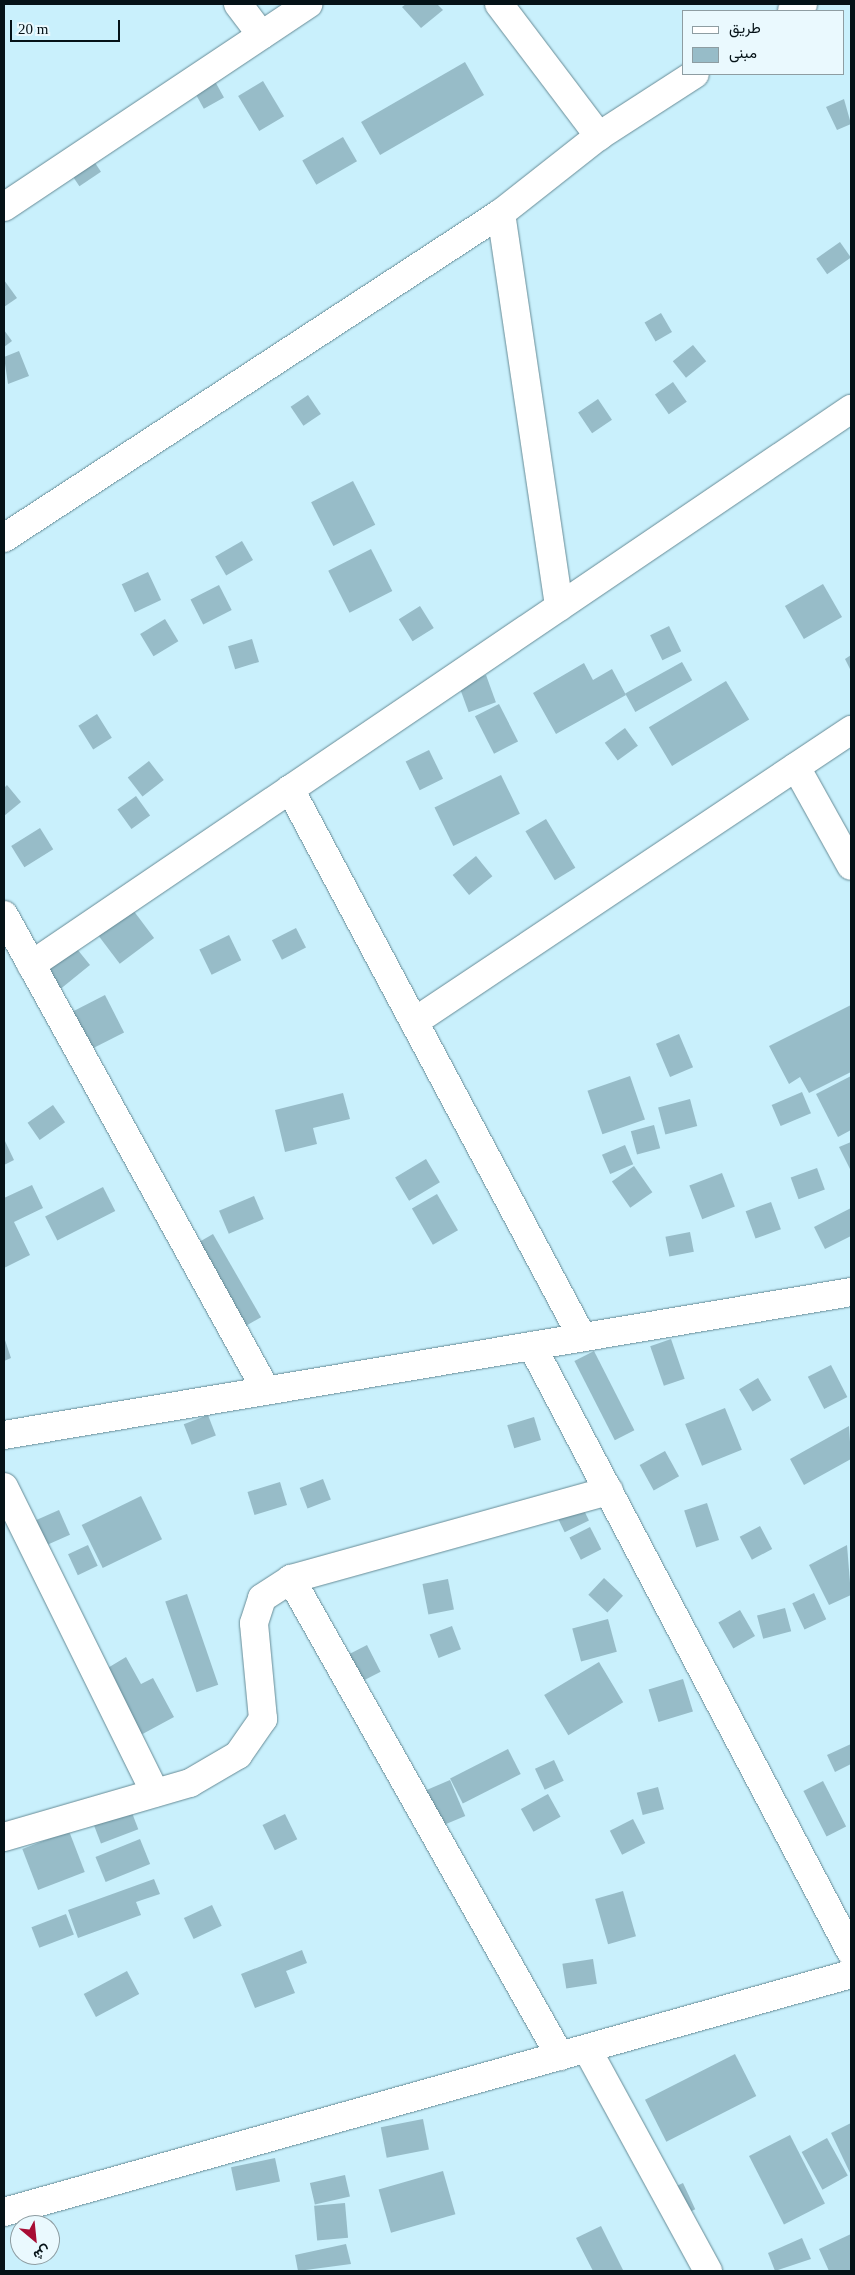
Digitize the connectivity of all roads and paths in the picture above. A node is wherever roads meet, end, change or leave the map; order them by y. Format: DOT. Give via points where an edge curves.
graph roads {
  1 [pos="238,4"];
  2 [pos="308,4"];
  3 [pos="499,4"];
  4 [pos="261,35"];
  5 [pos="693,75"];
  6 [pos="599,136"];
  7 [pos="4,207"];
  8 [pos="501,212"];
  9 [pos="851,409"];
  10 [pos="4,538"];
  11 [pos="559,607"];
  12 [pos="851,730"];
  13 [pos="796,766"];
  14 [pos="290,789"];
  15 [pos="851,866"];
  16 [pos="4,916"];
  17 [pos="31,965"];
  18 [pos="414,1022"];
  19 [pos="851,1292"];
  20 [pos="582,1337"];
  21 [pos="532,1346"];
  22 [pos="266,1390"];
  23 [pos="4,1435"];
  24 [pos="4,1487"];
  25 [pos="608,1491"];
  26 [pos="291,1579"];
  27 [pos="155,1793"];
  28 [pos="4,1837"];
  29 [pos="851,1952"];
  30 [pos="851,1974"];
  31 [pos="586,2049"];
  32 [pos="560,2056"];
  33 [pos="4,2212"];
  34 [pos="708,2271"];
  1 -- 4 [label="street"];
  2 -- 4 [label="street"];
  3 -- 6 [label="street"];
  4 -- 7 [label="street"];
  5 -- 6 [label="street"];
  6 -- 8 [label="street"];
  8 -- 10 [label="street"];
  8 -- 11 [label="street"];
  9 -- 11 [label="street"];
  11 -- 14 [label="street"];
  12 -- 13 [label="street"];
  13 -- 15 [label="street"];
  13 -- 18 [label="street"];
  14 -- 17 [label="street"];
  14 -- 18 [label="street"];
  16 -- 17 [label="street"];
  17 -- 22 [label="street"];
  18 -- 20 [label="street"];
  19 -- 20 [label="street"];
  20 -- 21 [label="street"];
  21 -- 22 [label="street"];
  21 -- 25 [label="street"];
  22 -- 23 [label="street"];
  24 -- 27 [label="street"];
  25 -- 26 [label="street"];
  25 -- 29 [label="street"];
  26 -- 27 [label="street" via="262,1598 254,1623 263,1718 238,1755 190,1783"];
  26 -- 32 [label="street"];
  27 -- 28 [label="street"];
  30 -- 31 [label="street"];
  31 -- 32 [label="street"];
  31 -- 34 [label="street"];
  32 -- 33 [label="street"];
}
